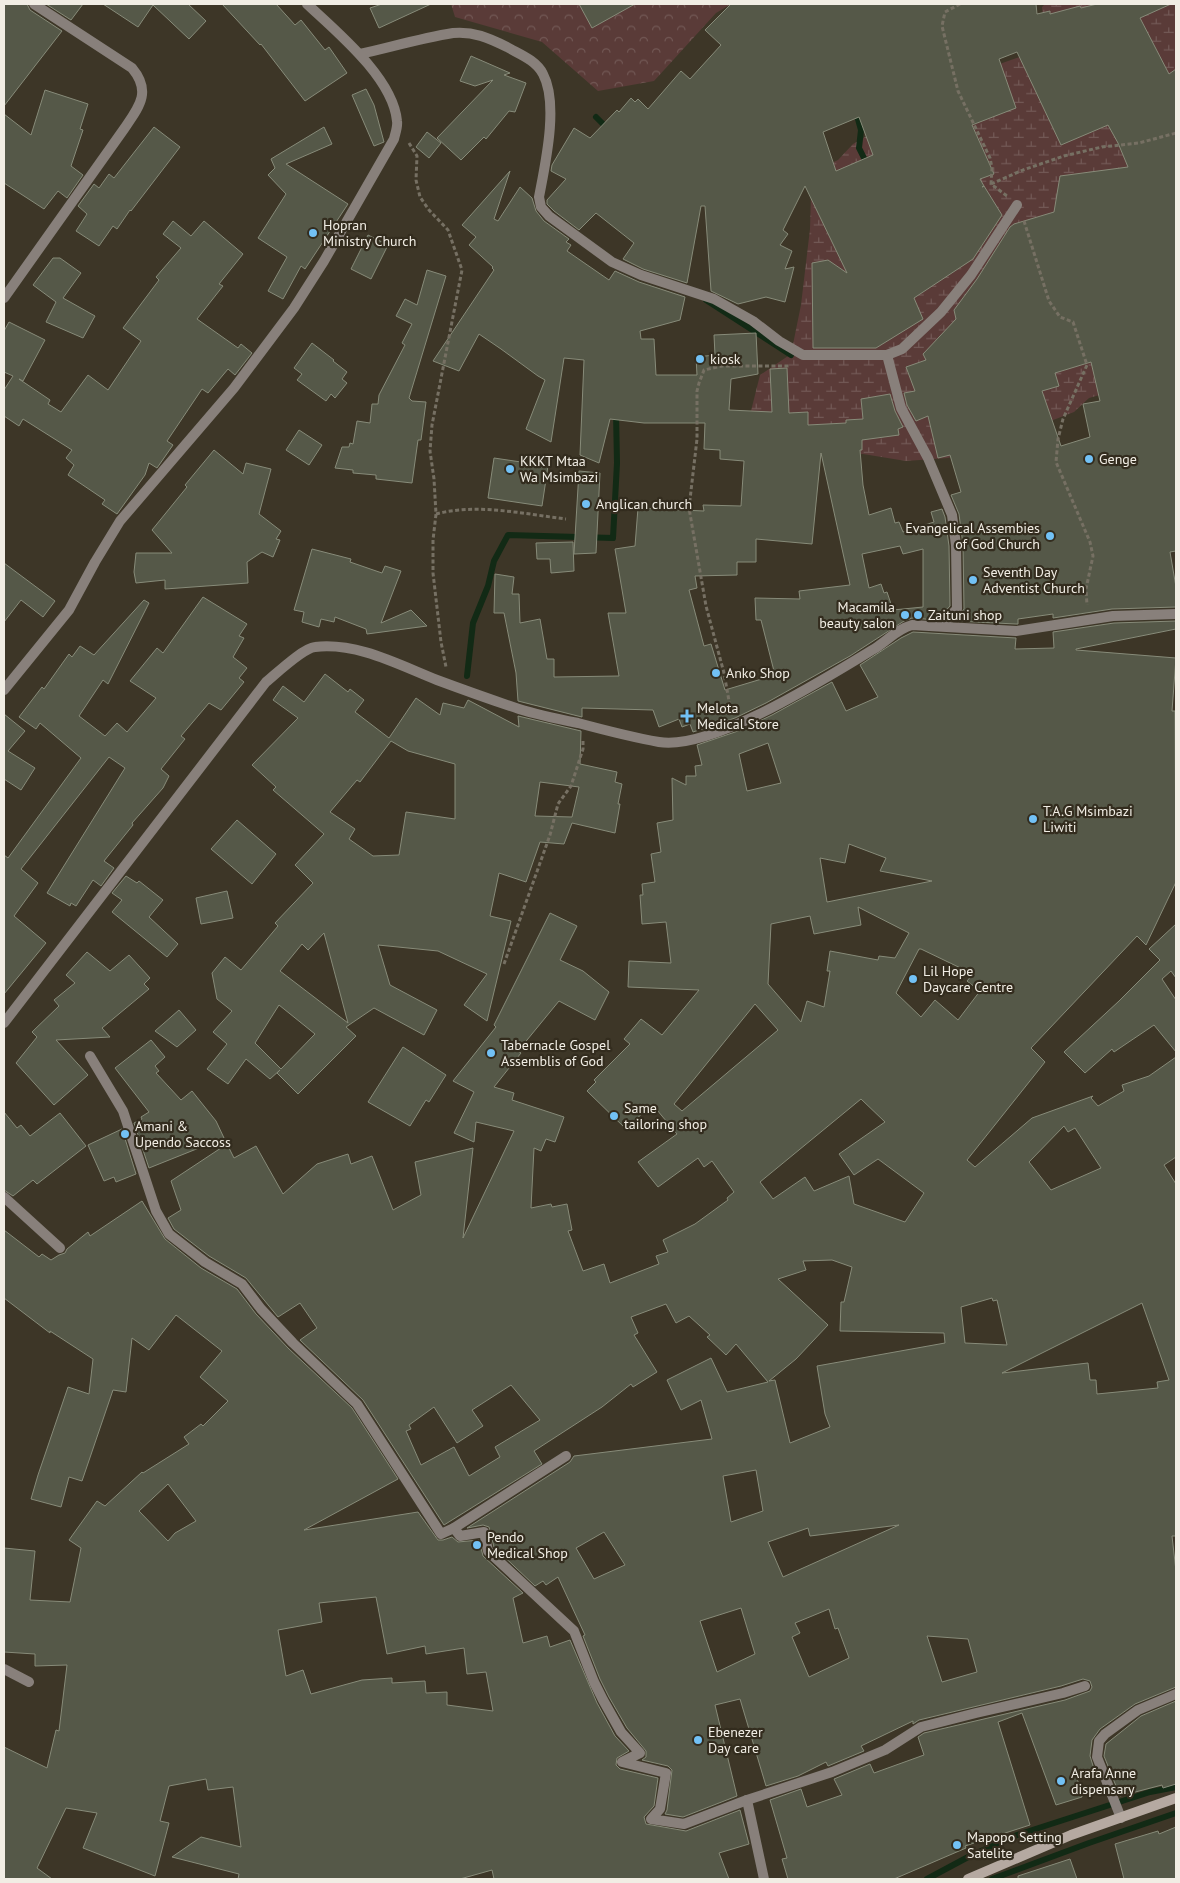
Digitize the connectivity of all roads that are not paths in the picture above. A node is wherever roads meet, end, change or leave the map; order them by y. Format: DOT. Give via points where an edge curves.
graph roads {
  1 [pos="34,4"];
  2 [pos="307,4"];
  3 [pos="360,54"];
  4 [pos="1017,205"];
  5 [pos="4,298"];
  6 [pos="887,355"];
  7 [pos="1176,614"];
  8 [pos="940,626"];
  9 [pos="4,690"];
  10 [pos="4,1023"];
  11 [pos="90,1056"];
  12 [pos="4,1197"];
  13 [pos="60,1248"];
  14 [pos="566,1456"];
  15 [pos="454,1528"];
  16 [pos="4,1669"];
  17 [pos="29,1682"];
  18 [pos="1085,1686"];
  19 [pos="1176,1694"];
  20 [pos="1176,1798"];
  21 [pos="747,1800"];
  22 [pos="1121,1818"];
  23 [pos="764,1879"];
  24 [pos="968,1879"];
  1 -- 5 [label="street" via="132,68 140,82 141,104"];
  2 -- 3 [label="street"];
  3 -- 6 [label="street" via="453,33 470,33 487,37 529,58 543,73 549,92 550,138 539,197 549,216 612,262 714,299 803,355"];
  3 -- 9 [label="street" via="386,90 398,123 394,139 379,166 294,308 234,388 120,522 70,610"];
  4 -- 6 [label="street" via="971,275 941,312 902,349"];
  6 -- 8 [label="street" via="901,408 928,458 952,515 957,609"];
  7 -- 8 [label="street" via="1114,616 1016,631"];
  8 -- 10 [label="street" via="912,625 900,629 818,682 714,734 676,743 521,710 369,653 343,647 313,647 266,682"];
  11 -- 15 [label="street" via="122,1111 156,1210 169,1234 205,1262 242,1284 293,1343 357,1404 441,1534"];
  12 -- 13 [label="street"];
  14 -- 15 [label="street"];
  15 -- 21 [label="street" via="460,1536 484,1532 488,1551 574,1632 603,1700 621,1732 640,1753 622,1762 666,1773 660,1809 652,1819 684,1824"];
  16 -- 17 [label="street"];
  18 -- 21 [label="street" via="921,1728 886,1750 850,1765"];
  19 -- 22 [label="street" via="1138,1710 1099,1741 1097,1757"];
  20 -- 22 [label="main road"];
  21 -- 23 [label="street"];
  22 -- 24 [label="main road" via="1071,1835"];
}
